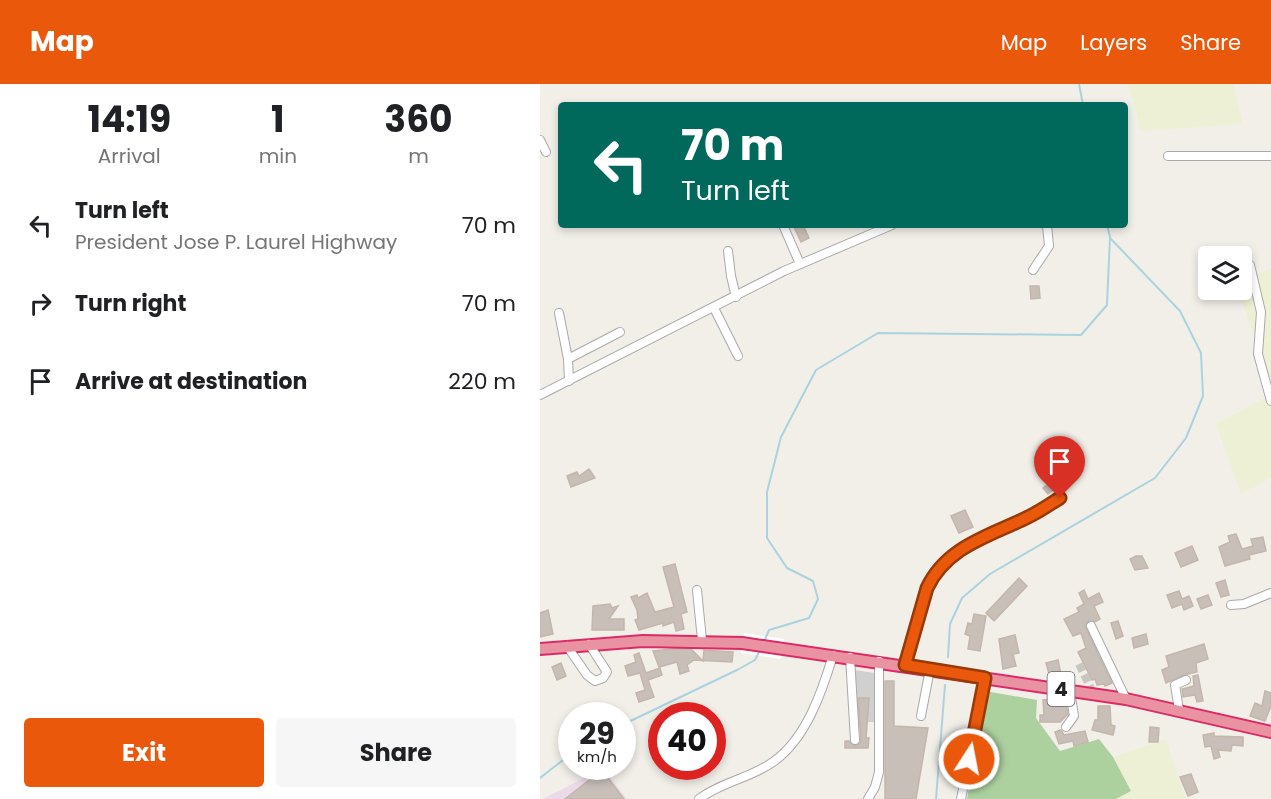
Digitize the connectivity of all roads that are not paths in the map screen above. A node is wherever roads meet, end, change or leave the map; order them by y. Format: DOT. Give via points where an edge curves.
graph roads {
  1 [pos="540,140"];
  2 [pos="546,152"];
  3 [pos="1168,156"];
  4 [pos="1271,156"];
  5 [pos="784,228"];
  6 [pos="885,228"];
  7 [pos="1047,228"];
  8 [pos="728,251"];
  9 [pos="800,264"];
  10 [pos="1033,270"];
  11 [pos="1252,273"];
  12 [pos="736,297"];
  13 [pos="714,308"];
  14 [pos="559,313"];
  15 [pos="620,332"];
  16 [pos="738,356"];
  17 [pos="568,359"];
  18 [pos="569,381"];
  19 [pos="540,395"];
  20 [pos="1271,401"];
  21 [pos="1060,498"];
  22 [pos="697,590"];
  23 [pos="1271,593"];
  24 [pos="1231,605"];
  25 [pos="1091,626"];
  26 [pos="702,640"];
  27 [pos="589,644"];
  28 [pos="567,646"];
  29 [pos="540,649"];
  30 [pos="833,655"];
  31 [pos="850,657"];
  32 [pos="879,661"];
  33 [pos="905,665"];
  34 [pos="930,669"];
  35 [pos="985,678"];
  36 [pos="1186,680"];
  37 [pos="1070,691"];
  38 [pos="1126,699"];
  39 [pos="1179,710"];
  40 [pos="921,716"];
  41 [pos="1066,727"];
  42 [pos="1271,732"];
  43 [pos="855,740"];
  44 [pos="699,799"];
  45 [pos="868,799"];
  46 [pos="961,799"];
  1 -- 2 [label="street"];
  3 -- 4 [label="street"];
  5 -- 9 [label="street"];
  6 -- 9 [label="street"];
  7 -- 10 [label="street" via="1049,246"];
  8 -- 12 [label="street"];
  9 -- 12 [label="street"];
  11 -- 20 [label="street" via="1262,312 1258,354"];
  12 -- 13 [label="street"];
  13 -- 16 [label="street"];
  13 -- 18 [label="street"];
  14 -- 17 [label="street"];
  15 -- 17 [label="street"];
  17 -- 18 [label="street"];
  18 -- 19 [label="street"];
  21 -- 33 [label="street" via="1026,518 970,542 931,579"];
  22 -- 26 [label="street"];
  23 -- 24 [label="street"];
  25 -- 38 [label="street"];
  26 -- 27 [label="highway, 4"];
  26 -- 30 [label="highway, 4"];
  27 -- 28 [label="highway, 4"];
  27 -- 28 [label="street" via="607,672 595,681"];
  28 -- 29 [label="highway, 4"];
  30 -- 31 [label="highway, 4"];
  30 -- 44 [label="street" via="825,681 791,746 773,763"];
  31 -- 32 [label="highway, 4"];
  31 -- 43 [label="street"];
  32 -- 33 [label="highway, 4"];
  32 -- 45 [label="street" via="879,772"];
  33 -- 34 [label="highway, 4"];
  34 -- 35 [label="highway, 4"];
  34 -- 40 [label="street"];
  35 -- 37 [label="highway, 4"];
  35 -- 46 [label="street"];
  36 -- 39 [label="street" via="1175,686"];
  37 -- 38 [label="highway, 4"];
  37 -- 41 [label="street" via="1074,717"];
  38 -- 39 [label="highway, 4"];
  39 -- 42 [label="highway, 4"];
}
